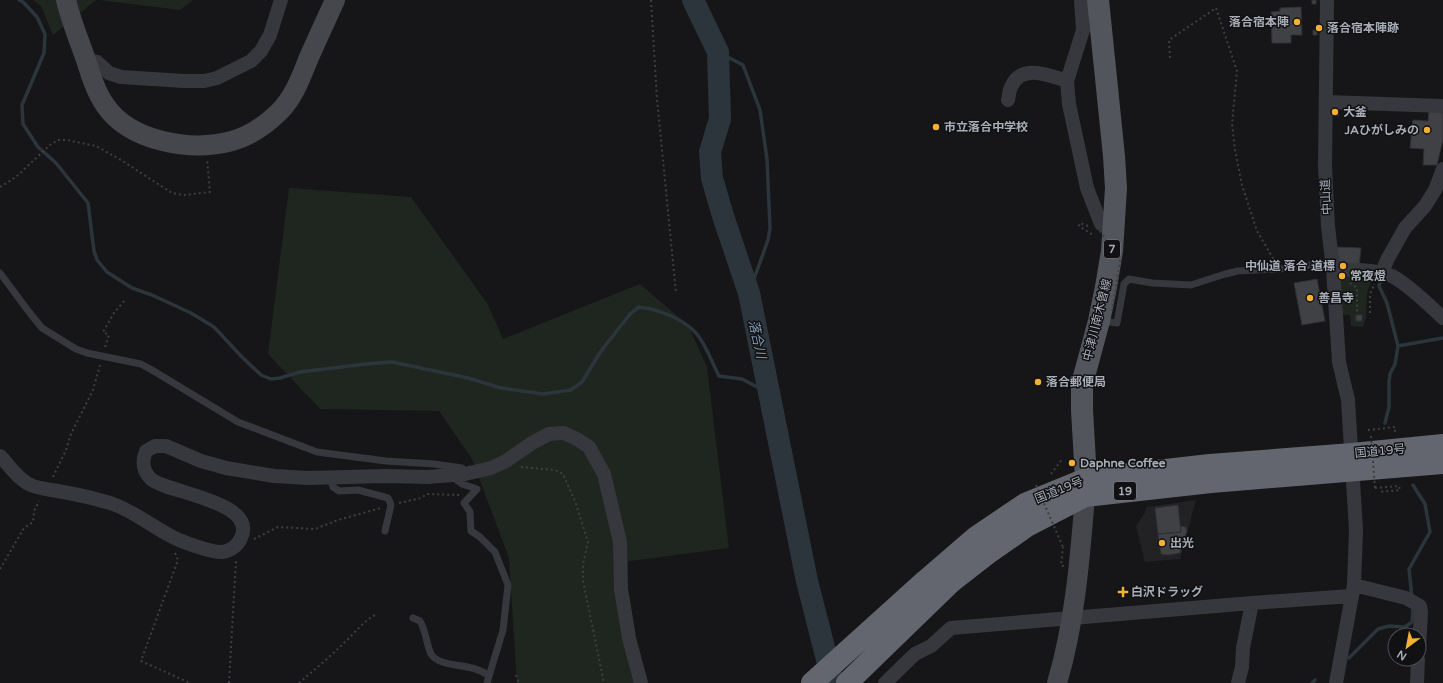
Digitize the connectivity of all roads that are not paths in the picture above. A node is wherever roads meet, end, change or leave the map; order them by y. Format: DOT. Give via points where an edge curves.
graph roads {
  1 [pos="66,0"];
  2 [pos="281,0"];
  3 [pos="335,0"];
  4 [pos="1081,0"];
  5 [pos="1098,0"];
  6 [pos="1327,0"];
  7 [pos="86,60"];
  8 [pos="1068,81"];
  9 [pos="1008,100"];
  10 [pos="1327,102"];
  11 [pos="1443,106"];
  12 [pos="1443,169"];
  13 [pos="1439,191"];
  14 [pos="1107,229"];
  15 [pos="1337,267"];
  16 [pos="0,273"];
  17 [pos="1380,273"];
  18 [pos="1106,316"];
  19 [pos="1443,318"];
  20 [pos="1443,445"];
  21 [pos="0,456"];
  22 [pos="1353,462"];
  23 [pos="1443,463"];
  24 [pos="465,474"];
  25 [pos="450,476"];
  26 [pos="330,478"];
  27 [pos="1086,487"];
  28 [pos="385,530"];
  29 [pos="1352,590"];
  30 [pos="1252,603"];
  31 [pos="413,618"];
  32 [pos="1072,618"];
  33 [pos="1420,627"];
  34 [pos="1418,667"];
  35 [pos="488,680"];
  36 [pos="641,683"];
  37 [pos="812,683"];
  38 [pos="847,683"];
  39 [pos="885,683"];
  40 [pos="1057,683"];
  41 [pos="1238,683"];
  42 [pos="1336,683"];
  43 [pos="1417,683"];
  1 -- 7 [label="street"];
  2 -- 7 [label="street" via="270,35 261,52 251,61 217,78 204,81 121,78 109,73 97,62"];
  3 -- 7 [label="street" via="294,93 281,110 258,130 233,141 202,146 161,141 142,134 114,116 105,105"];
  4 -- 8 [label="street" via="1083,30"];
  5 -- 14 [label="main road, 中津川南木曽線 / 7" via="1116,188"];
  6 -- 10 [label="street, 中山道"];
  8 -- 9 [label="street" via="1041,73 1024,73 1011,87"];
  8 -- 14 [label="street" via="1069,104 1087,188 1101,224"];
  10 -- 11 [label="street"];
  10 -- 15 [label="street, 中山道" via="1325,166 1328,226"];
  12 -- 13 [label="street"];
  13 -- 17 [label="street" via="1406,228"];
  14 -- 18 [label="main road, 中津川南木曽線 / 7" via="1112,250"];
  15 -- 17 [label="street"];
  15 -- 18 [label="lane" via="1238,271 1191,286 1130,279 1124,284 1117,323"];
  15 -- 22 [label="street, 中山道" via="1339,362 1348,400"];
  16 -- 24 [label="lane" via="42,328 76,349 141,364 238,422 317,452 462,468"];
  17 -- 19 [label="street" via="1392,276"];
  18 -- 27 [label="main road, 中津川南木曽線 / 7" via="1082,384"];
  20 -- 22 [label="highway, 国道19号 / 19"];
  21 -- 26 [label="street" via="23,480 33,486 78,494 114,505 169,536 222,552 230,550 242,536 243,527 239,517 228,508 151,479 142,460 146,451 155,446 166,446 201,461 226,468 274,476"];
  22 -- 23 [label="highway, 国道19号 / 19"];
  22 -- 27 [label="highway, 国道19号 / 19" via="1210,465"];
  22 -- 29 [label="street, 中山道" via="1356,530"];
  24 -- 25 [label="street"];
  24 -- 36 [label="street" via="491,468 506,461 549,434 564,433 589,447 604,474 620,542 621,589 629,638"];
  25 -- 26 [label="street"];
  25 -- 35 [label="lane" via="476,489 464,503 470,512 470,531 495,552 508,585 503,630"];
  26 -- 28 [label="lane" via="333,487 339,491 358,490 388,498 391,505"];
  27 -- 32 [label="street"];
  27 -- 37 [label="highway, 国道19号 / 19" via="1025,504 976,537"];
  27 -- 38 [label="highway, 国道19号 / 19" via="987,554 951,582"];
  29 -- 30 [label="street"];
  29 -- 33 [label="street" via="1393,594 1413,602 1420,606"];
  29 -- 42 [label="street, 中山道"];
  30 -- 32 [label="street"];
  30 -- 41 [label="street"];
  31 -- 35 [label="lane" via="420,621 424,627 424,635 432,656 444,662 478,669"];
  32 -- 39 [label="street" via="951,628 931,646 915,654"];
  32 -- 40 [label="street"];
  34 -- 43 [label="street"];
}
